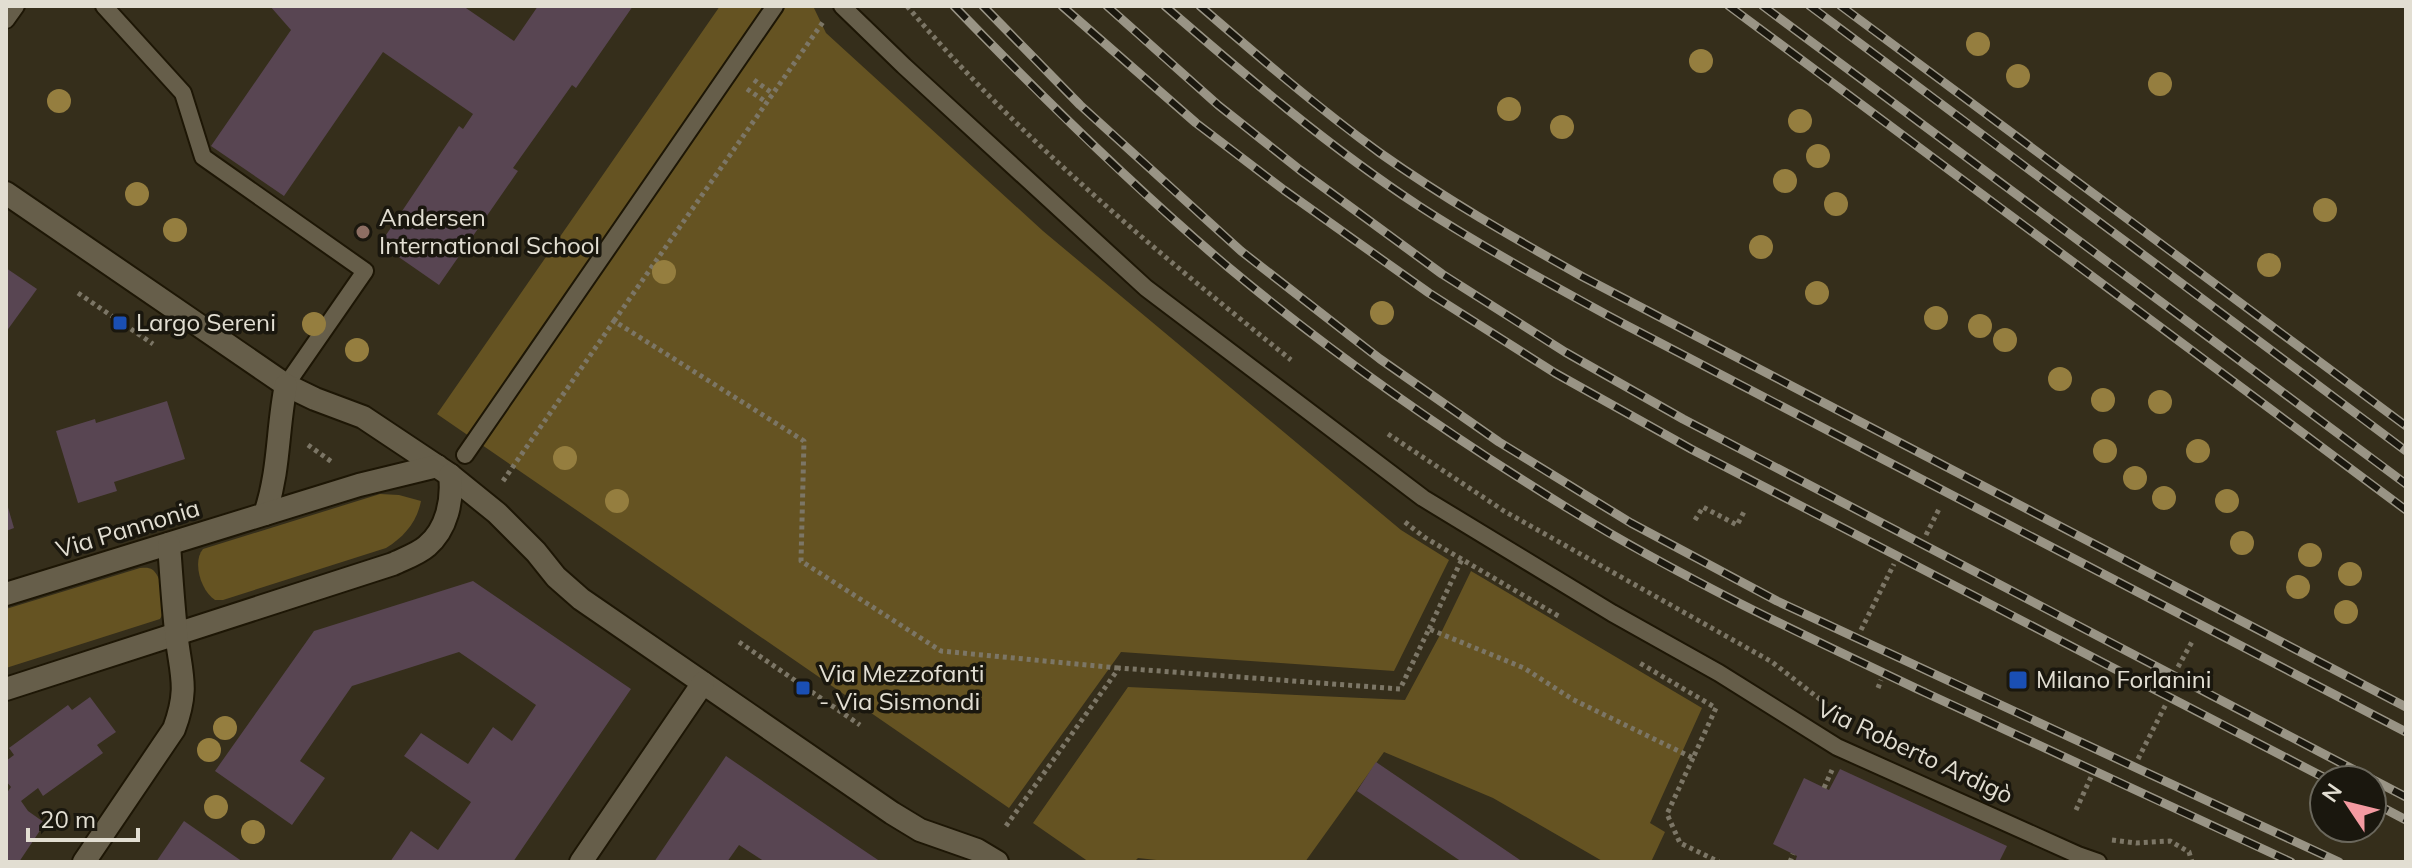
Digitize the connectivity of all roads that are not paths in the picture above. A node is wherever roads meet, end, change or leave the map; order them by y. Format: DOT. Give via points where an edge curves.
graph roads {
  1 [pos="16,6"];
  2 [pos="104,6"];
  3 [pos="775,6"];
  4 [pos="842,6"];
  5 [pos="6,20"];
  6 [pos="6,193"];
  7 [pos="286,385"];
  8 [pos="465,455"];
  9 [pos="443,471"];
  10 [pos="265,514"];
  11 [pos="169,544"];
  12 [pos="6,594"];
  13 [pos="177,636"];
  14 [pos="703,683"];
  15 [pos="6,689"];
  16 [pos="84,862"];
  17 [pos="581,862"];
  18 [pos="997,862"];
  19 [pos="2098,862"];
  1 -- 5 [label="lane"];
  2 -- 7 [label="lane" via="183,93 203,157 365,271"];
  3 -- 8 [label="lane"];
  4 -- 19 [label="lane, Via Roberto Ardigò" via="1146,288 1423,498 1837,747"];
  6 -- 7 [label="street"];
  7 -- 9 [label="street" via="363,417"];
  7 -- 10 [label="street"];
  9 -- 10 [label="street, Via Pannonia" via="359,485"];
  9 -- 13 [label="street" via="451,502 427,547 393,564"];
  9 -- 14 [label="street" via="497,513 568,589"];
  10 -- 11 [label="street, Via Pannonia"];
  11 -- 12 [label="street, Via Pannonia"];
  11 -- 13 [label="street"];
  13 -- 15 [label="street"];
  13 -- 16 [label="street" via="184,679 183,706 174,729"];
  14 -- 17 [label="street"];
  14 -- 18 [label="street" via="905,822"];
}
